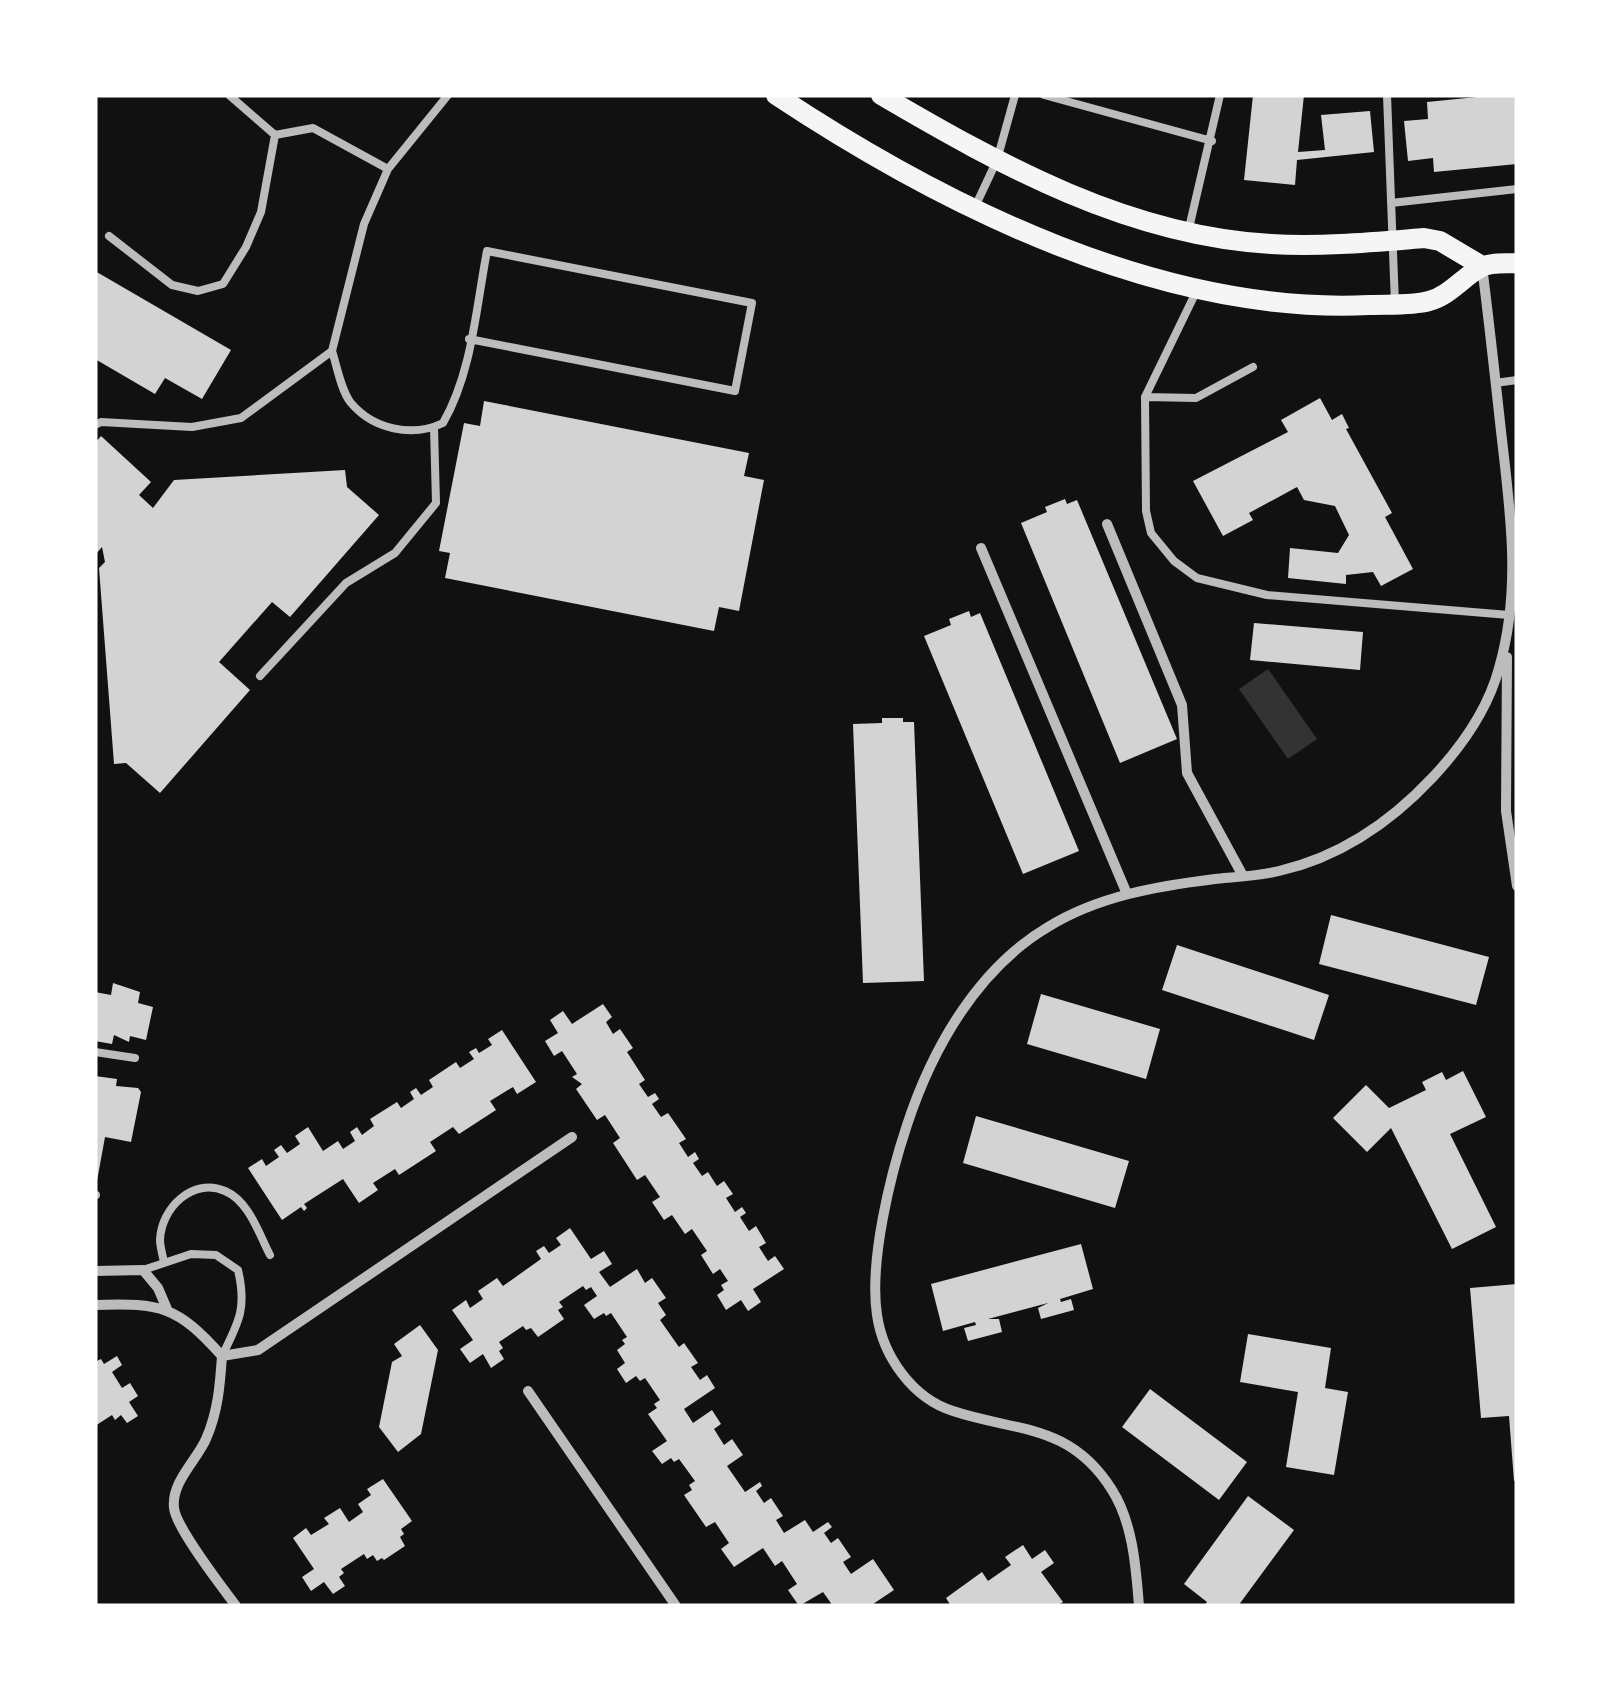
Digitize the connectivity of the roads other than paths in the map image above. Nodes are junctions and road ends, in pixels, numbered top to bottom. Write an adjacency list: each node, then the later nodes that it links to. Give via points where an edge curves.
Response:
1 (229, 95): 9 (lane)
2 (448, 95): 12 (lane)
3 (776, 95): 15 (main road)
4 (882, 95): 11 (main road)
5 (1015, 95): 11 (lane)
6 (1044, 95): 10 (lane)
7 (1220, 95): 10 (lane)
8 (1387, 95): 14 (lane)
9 (275, 135): 12 (lane, via 313,128); 17 (lane, via 262,212 222,284 198,291 172,285)
10 (1212, 141): 16 (lane)
11 (998, 160): 15 (lane); 16 (main road, via 1099,206)
12 (388, 169): 24 (lane, via 364,224)
13 (1517, 189): 14 (lane)
14 (1391, 203): 18 (lane)
15 (975, 208): 21 (main road, via 1078,251)
16 (1188, 232): 18 (main road, via 1270,244)
17 (108, 236)
18 (1392, 241): 20 (main road, via 1440,241); 22 (lane)
19 (1517, 262): 20 (main road)
20 (1482, 266): 22 (main road, via 1430,301); 27 (street)
21 (1198, 288): 22 (main road, via 1302,304); 28 (lane)
22 (1394, 304)
23 (470, 339): 23 (lane, via 487,251 752,303 734,390); 30 (lane, via 458,396)
24 (332, 351): 29 (lane, via 241,418 192,427); 30 (lane, via 348,401 378,425)
25 (1253, 367): 28 (lane, via 1196,398)
26 (1517, 380): 27 (lane)
27 (1496, 383): 33 (street)
28 (1144, 397): 34 (lane, via 1151,533 1198,578 1267,594)
29 (95, 424)
30 (434, 428): 36 (lane, via 436,503 395,552 346,582)
31 (1107, 524): 40 (street, via 1182,705 1187,773)
32 (981, 548): 42 (street)
33 (1514, 590): 34 (street)
34 (1510, 614): 35 (street)
35 (1508, 631): 37 (street); 40 (street, via 1478,719 1415,796 1376,830 1327,857)
36 (260, 676)
37 (1511, 769): 38 (street)
38 (1511, 855): 39 (street); 41 (street)
39 (1517, 867)
40 (1243, 876): 42 (street)
41 (1517, 886)
42 (1127, 894): 56 (street, via 1047,927 1009,956 946,1033 896,1158 877,1272 877,1315 890,1357 916,1390 950,1411 1032,1428 1089,1463 1113,1491 1127,1526)
43 (95, 1052): 44 (lane)
44 (135, 1058)
45 (572, 1137): 52 (street, via 258,1350)
46 (270, 1255): 47 (lane, via 244,1205 225,1190 205,1188 172,1205 160,1239)
47 (164, 1263): 48 (lane); 52 (lane, via 216,1255 238,1270 244,1295 240,1321)
48 (143, 1270): 49 (street); 51 (street)
49 (95, 1271)
50 (95, 1305): 51 (street)
51 (166, 1308): 52 (street)
52 (222, 1356): 54 (street, via 214,1417 174,1508)
53 (528, 1391): 55 (street)
54 (236, 1606)
55 (676, 1606)
56 (1139, 1606)

